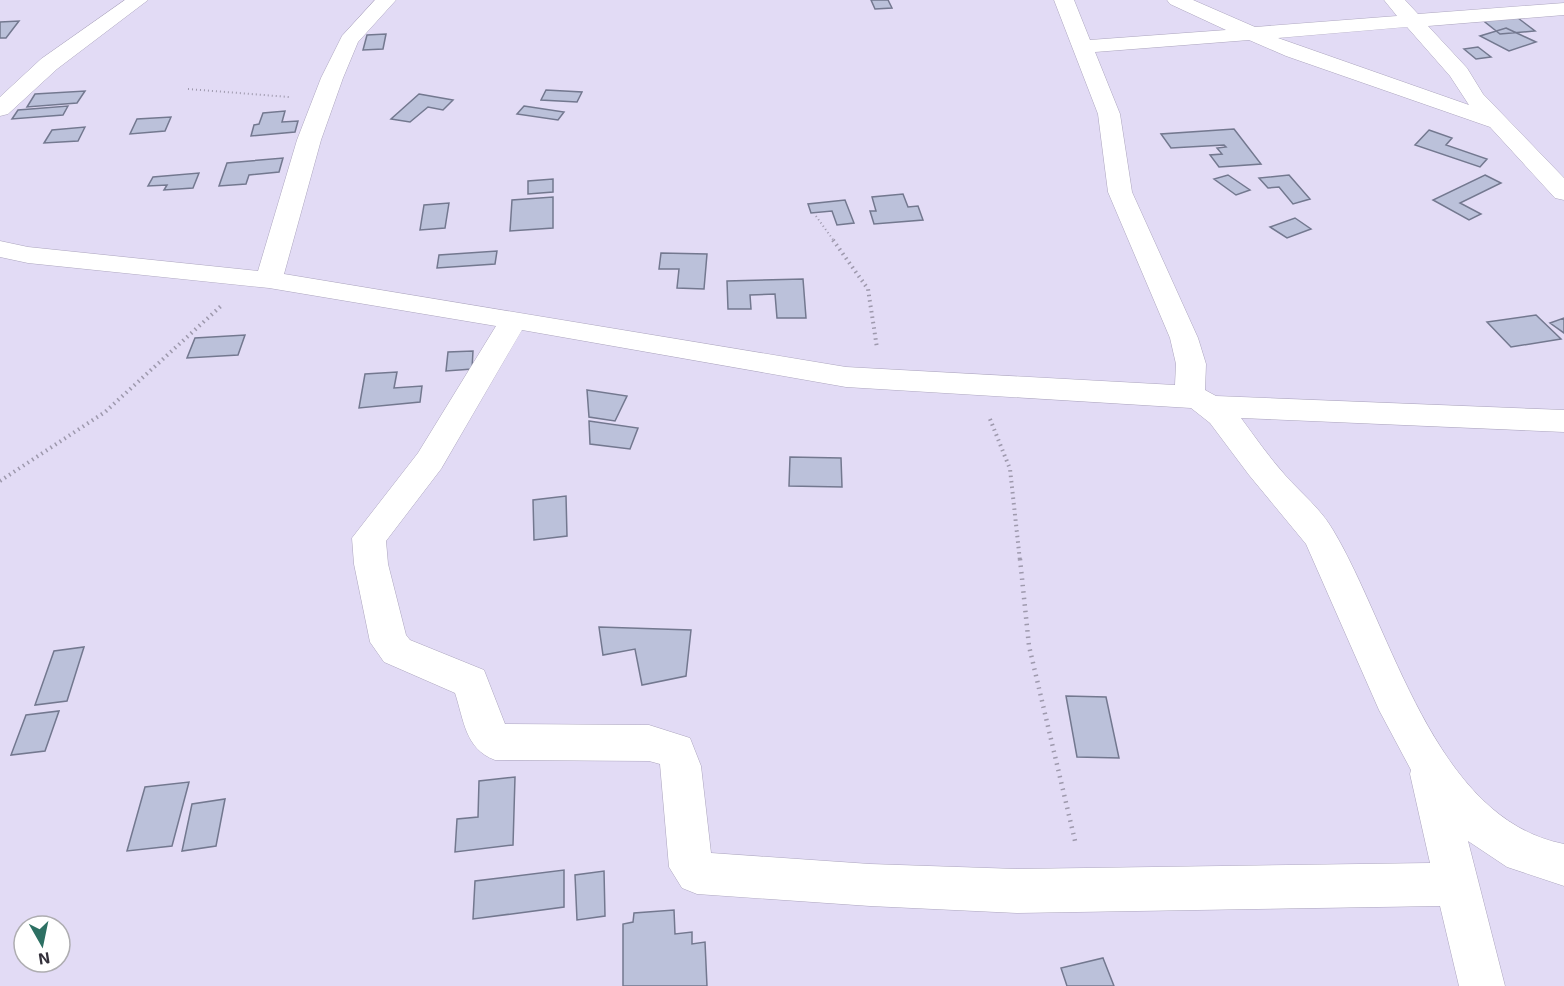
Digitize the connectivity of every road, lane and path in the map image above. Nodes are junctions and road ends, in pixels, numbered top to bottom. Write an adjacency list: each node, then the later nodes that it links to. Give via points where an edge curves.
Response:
1 (138, 0): 12 (street, via 49,64)
2 (386, 0): 11 (street, via 349,40)
3 (1064, 0): 9 (street)
4 (1177, 0): 8 (street)
5 (1394, 0): 7 (street)
6 (1564, 9): 7 (street, via 1476,14)
7 (1412, 23): 8 (street); 13 (street)
8 (1253, 35): 9 (street); 13 (street)
9 (1083, 47): 21 (street, via 1109,114 1120,192 1184,338)
10 (188, 90): 11 (path)
11 (323, 101): 17 (street)
12 (0, 109)
13 (1500, 123): 14 (street)
14 (1564, 193)
15 (816, 216): 19 (path, via 868,289)
16 (0, 249): 17 (street)
17 (260, 280): 18 (street); 23 (path, via 105,412)
18 (513, 321): 19 (street, via 785,368); 27 (street, via 450,430 398,507 369,538 371,564 393,648 471,682 487,732 495,742 649,743 676,751 691,867 697,873 870,885)
19 (881, 378): 20 (street)
20 (974, 382): 21 (street); 27 (path, via 1010,469 1029,646 1070,827)
21 (1201, 401): 22 (street); 24 (street, via 1320,537)
22 (1564, 421)
23 (0, 481)
24 (1428, 766): 25 (street, via 1470,817 1489,832 1516,851); 26 (street)
25 (1564, 865)
26 (1457, 884): 27 (street); 28 (street)
27 (1089, 890)
28 (1482, 986)

